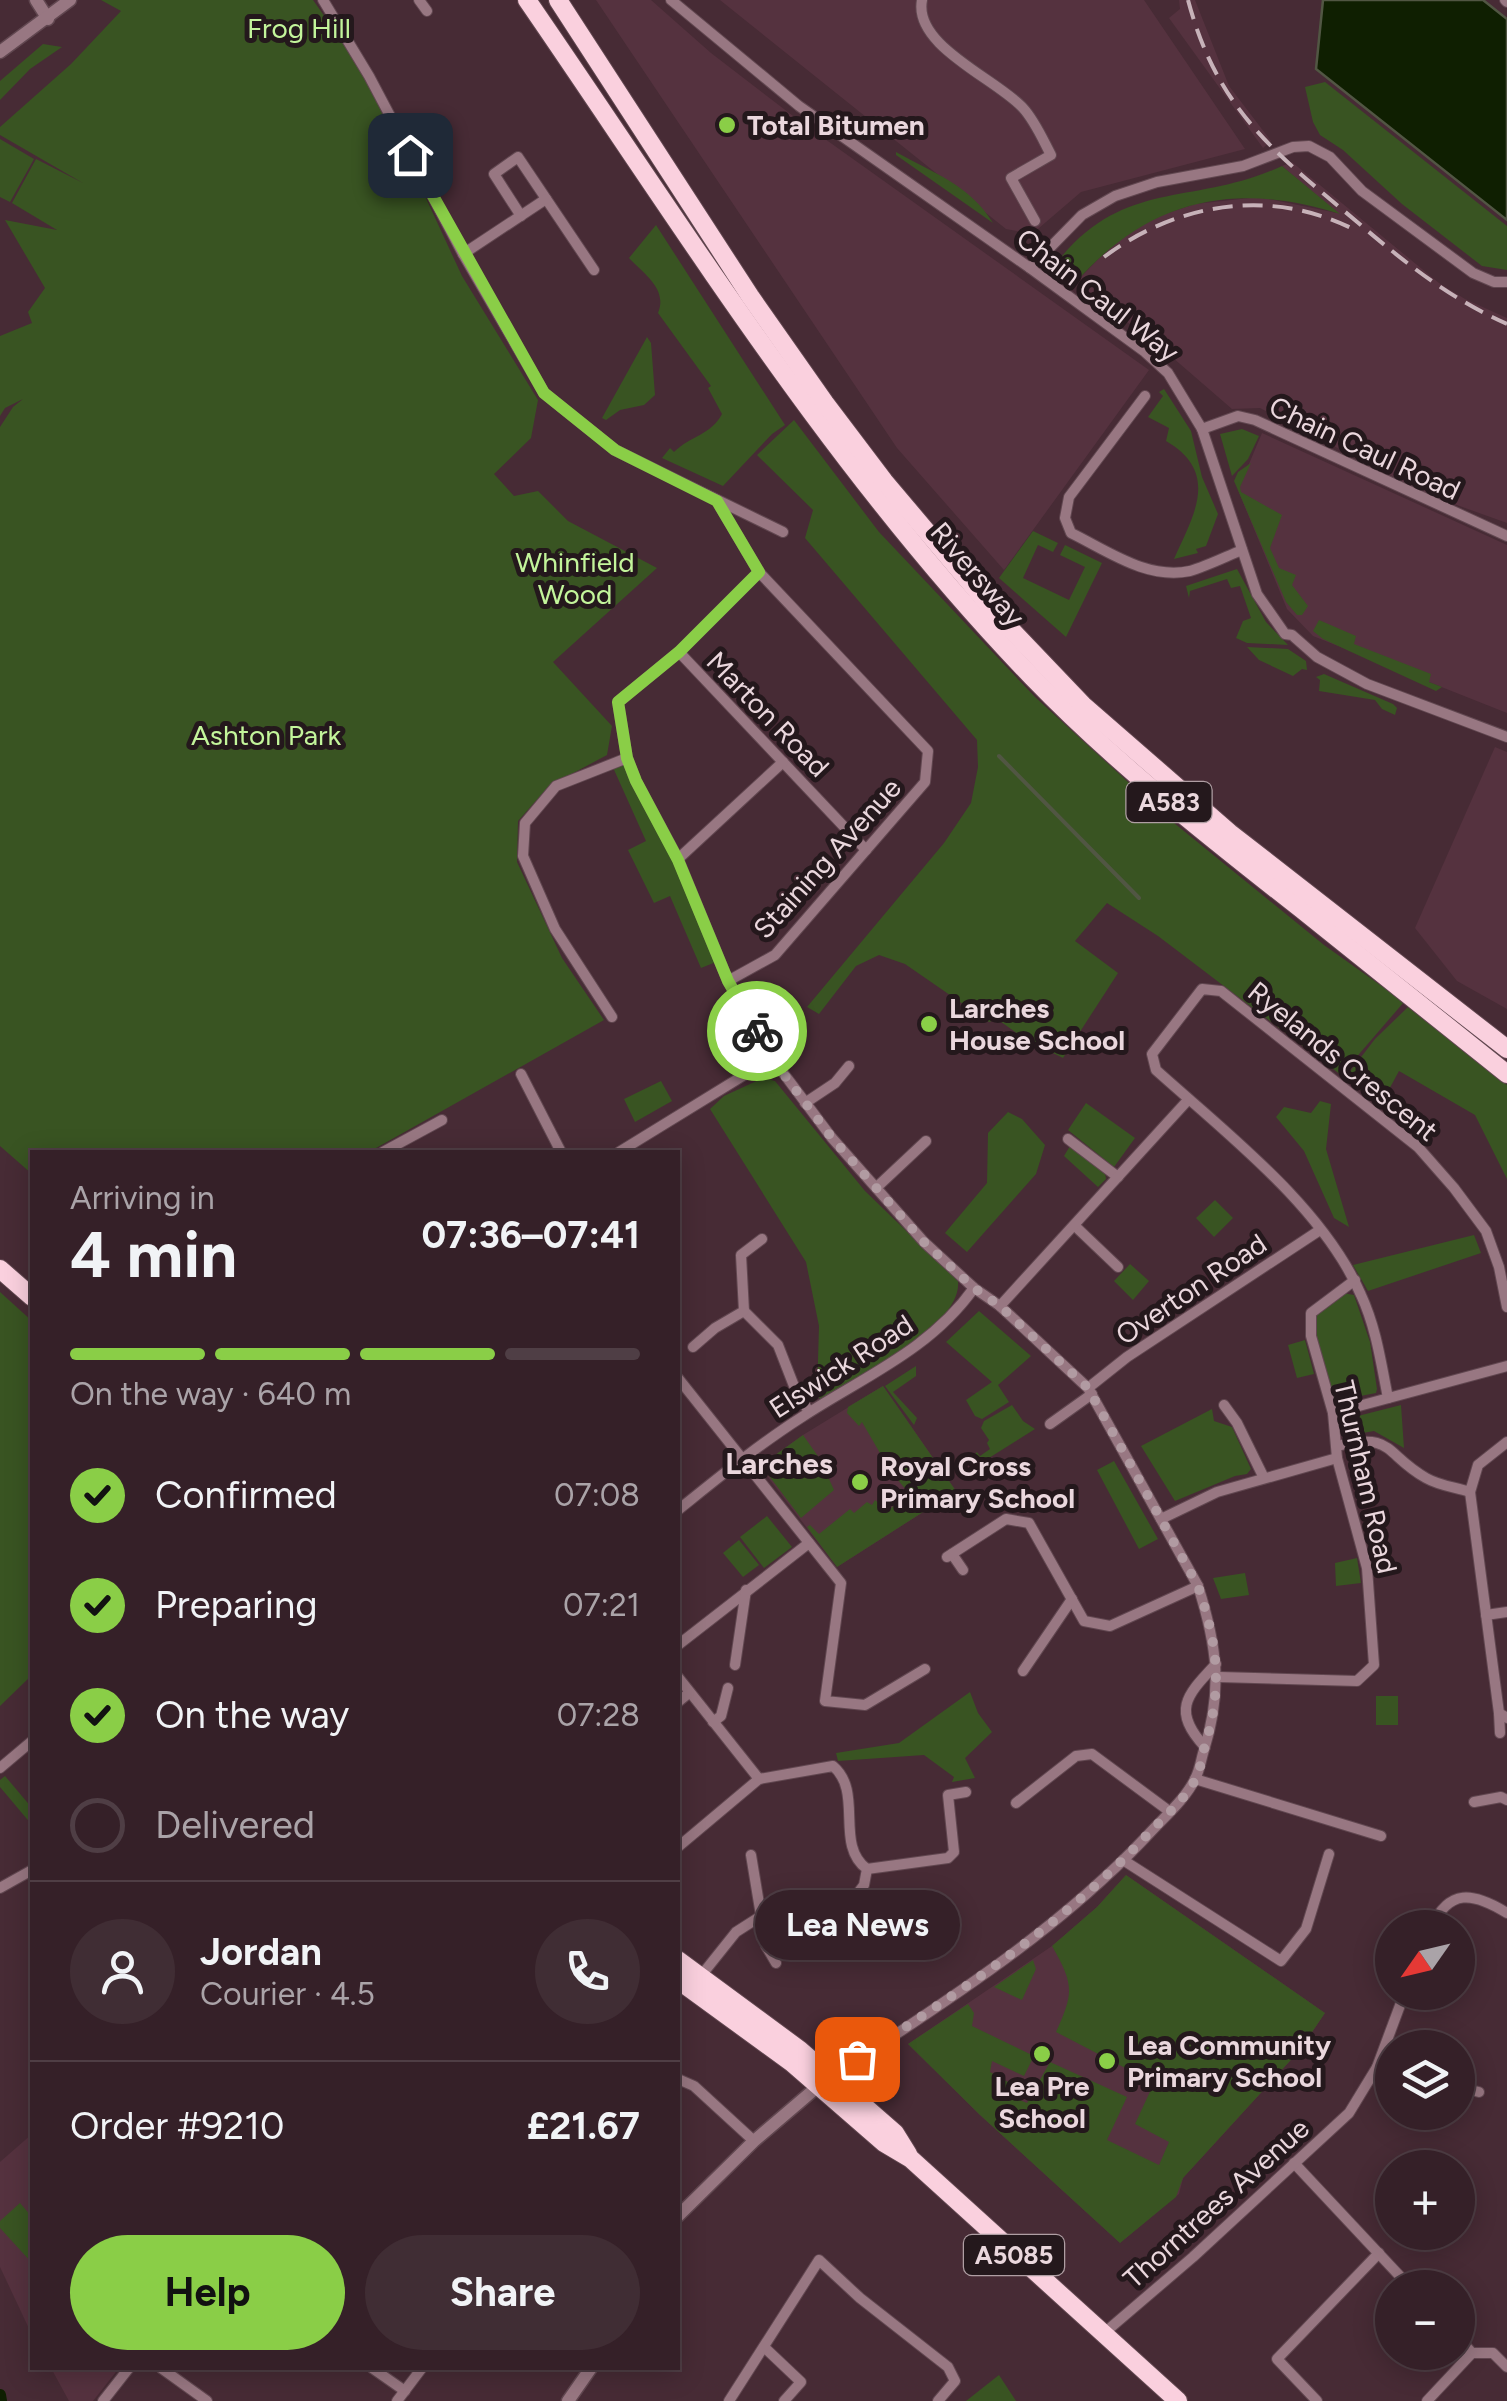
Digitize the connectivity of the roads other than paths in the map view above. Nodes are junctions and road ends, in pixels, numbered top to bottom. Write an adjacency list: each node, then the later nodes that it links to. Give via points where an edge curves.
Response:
1 (36, 0): 10 (street)
2 (70, 0): 10 (street)
3 (323, 0): 15 (street)
4 (419, 0): 9 (street)
5 (527, 0): 38 (highway, Riversway / A583, via 826,431 1032,676 1228,852)
6 (558, 0): 34 (highway, Riversway / A583, via 824,403 998,616 1082,704 1230,833)
7 (671, 0): 16 (street, Chain Caul Way, via 799,106)
8 (922, 0): 14 (street, via 933,38 1020,104 1051,155 1011,178)
9 (427, 12)
10 (48, 20): 11 (street)
11 (0, 52)
12 (546, 199): 13 (street); 13 (street, via 518,157 494,174); 17 (street)
13 (521, 216): 15 (street)
14 (1035, 221)
15 (464, 254): 21 (street, via 544,393 615,450)
16 (1030, 268): 18 (street, via 1082,214 1114,196 1309,146 1473,273); 20 (street, Chain Caul Way, via 1146,352 1168,373)
17 (594, 270)
18 (1507, 282)
19 (1145, 396): 24 (street, via 1069,497 1065,518 1071,534 1166,574)
20 (1202, 429): 23 (street, Chain Caul Road, via 1238,416 1255,420); 24 (street, Chain Caul Way)
21 (717, 501): 22 (street); 25 (street, Staining Avenue)
22 (783, 532)
23 (1507, 536)
24 (1242, 550): 27 (street, Chain Caul Way, via 1257,594 1285,634 1367,684)
25 (759, 572): 26 (street); 30 (street, Staining Avenue, via 928,751 925,782)
26 (679, 652): 28 (street, via 618,702); 29 (street, Marton Road)
27 (1507, 737)
28 (627, 758): 31 (street); 33 (street, via 556,786 525,823 523,856 555,929)
29 (783, 762): 30 (street, Marton Road); 31 (street)
30 (866, 850): 32 (street, Staining Avenue, via 775,955)
31 (678, 860): 32 (street)
32 (728, 981): 35 (street)
33 (612, 1017)
34 (1507, 1049)
35 (772, 1058): 40 (street); 46 (street)
36 (849, 1066): 40 (street)
37 (521, 1074): 45 (street)
38 (1507, 1074)
39 (1188, 1100): 47 (street); 50 (street); 58 (street, Ryelands Crescent, via 1156,1070 1152,1054 1202,989 1222,990 1418,1147 1486,1231)
40 (804, 1103): 48 (street)
41 (442, 1120): 44 (street)
42 (1068, 1139): 47 (street)
43 (926, 1141): 48 (street)
44 (388, 1150)
45 (561, 1150)
46 (622, 1150)
47 (1118, 1177): 49 (street)
48 (878, 1186): 55 (street)
49 (1076, 1226): 52 (street); 57 (street)
50 (1320, 1230): 54 (street); 63 (street, Overton Road, via 1127,1358)
51 (762, 1239): 59 (street, via 740,1255)
52 (1118, 1268)
53 (0, 1269): 56 (highway)
54 (1355, 1280): 64 (street); 67 (street, Thurnham Road, via 1311,1312 1310,1336)
55 (974, 1288): 57 (street); 66 (street, Elswick Road, via 922,1343)
56 (30, 1295)
57 (1000, 1306): 63 (street)
58 (1507, 1307)
59 (744, 1311): 60 (street); 66 (street, via 778,1345)
60 (693, 1347)
61 (1507, 1366): 64 (street)
62 (680, 1381): 71 (street)
63 (1090, 1391): 68 (street, Overton Road); 75 (street)
64 (1388, 1398): 67 (street)
65 (1224, 1405): 72 (street)
66 (810, 1412): 71 (street, Elswick Road)
67 (1333, 1413): 70 (street, Thurnham Road)
68 (1050, 1424)
69 (1507, 1442): 73 (street, via 1478,1465)
70 (1337, 1452): 72 (street); 73 (street, via 1360,1440 1376,1442 1428,1479); 88 (street, Thurnham Road, via 1367,1568 1374,1664 1358,1681)
71 (742, 1460): 74 (street, Elswick Road); 76 (street)
72 (1263, 1476): 75 (street)
73 (1470, 1492): 82 (street)
74 (680, 1508)
75 (1162, 1519): 78 (street)
76 (809, 1543): 79 (street); 86 (street, via 841,1583 825,1701 865,1705)
77 (963, 1570): 80 (street, via 950,1556 1006,1519 1029,1523)
78 (1198, 1586): 80 (street, via 1110,1626 1084,1621); 84 (street)
79 (746, 1590): 83 (street); 85 (street)
80 (1072, 1599): 87 (street)
81 (1507, 1612): 82 (street)
82 (1486, 1615): 93 (street)
83 (680, 1643)
84 (1216, 1664): 88 (street); 97 (street, via 1188,1694 1184,1714)
85 (734, 1666)
86 (924, 1668)
87 (1024, 1671)
88 (1219, 1678): 97 (street)
89 (680, 1680): 91 (street)
90 (728, 1688): 94 (street)
91 (690, 1693): 92 (street); 94 (street)
92 (680, 1700)
93 (1503, 1716): 95 (street)
94 (713, 1722): 99 (street)
95 (1500, 1734)
96 (30, 1742): 98 (street)
97 (1205, 1746): 100 (street)
98 (0, 1768)
99 (759, 1779): 107 (street); 111 (street, via 832,1766 846,1785 853,1855)
100 (1196, 1779): 105 (street); 106 (street)
101 (966, 1792): 111 (street, via 948,1794 954,1852 948,1858)
102 (1507, 1800): 104 (street)
103 (1016, 1802): 105 (street, via 1076,1756 1092,1754)
104 (1474, 1802)
105 (1170, 1811): 110 (street)
106 (1381, 1836)
107 (680, 1845)
108 (1329, 1854): 110 (street, via 1306,1929 1282,1961)
109 (751, 1855): 116 (street)
110 (1123, 1860): 122 (street, via 1050,1926)
111 (868, 1869): 117 (street, via 864,1886 837,1920)
112 (30, 1871): 113 (street)
113 (0, 1888)
114 (1505, 1908): 115 (street, via 1465,1896)
115 (1440, 1910)
116 (761, 1916): 118 (street); 119 (street, via 736,1932)
117 (872, 1949)
118 (776, 1962)
119 (690, 1982): 122 (highway, A5085)
120 (1375, 2071): 126 (street, Thorntrees Avenue, via 1348,2113)
121 (680, 2080): 125 (street)
122 (825, 2081): 125 (street); 130 (highway, A5085, via 884,2143 910,2158)
123 (1475, 2091): 124 (street)
124 (1479, 2092)
125 (754, 2141): 127 (street)
126 (1294, 2163): 128 (street); 130 (street, Thorntrees Avenue)
127 (680, 2214)
128 (1379, 2253): 129 (street); 148 (street, via 1277,2359)
129 (1395, 2270)
130 (1103, 2335): 147 (highway, A5085)
131 (764, 2347): 144 (street); 145 (street, via 801,2382); 146 (street, via 819,2260 948,2367 955,2381)
132 (1475, 2353): 133 (street, via 1493,2353)
133 (1507, 2367)
134 (127, 2370): 141 (street)
135 (164, 2370): 142 (street)
136 (374, 2370): 140 (street)
137 (420, 2370): 140 (street)
138 (590, 2370): 143 (street)
139 (1456, 2370): 149 (street)
140 (401, 2396)
141 (103, 2401)
142 (207, 2401)
143 (568, 2401)
144 (729, 2401)
145 (784, 2401)
146 (938, 2401)
147 (1178, 2401)
148 (1317, 2401)
149 (1427, 2401)

